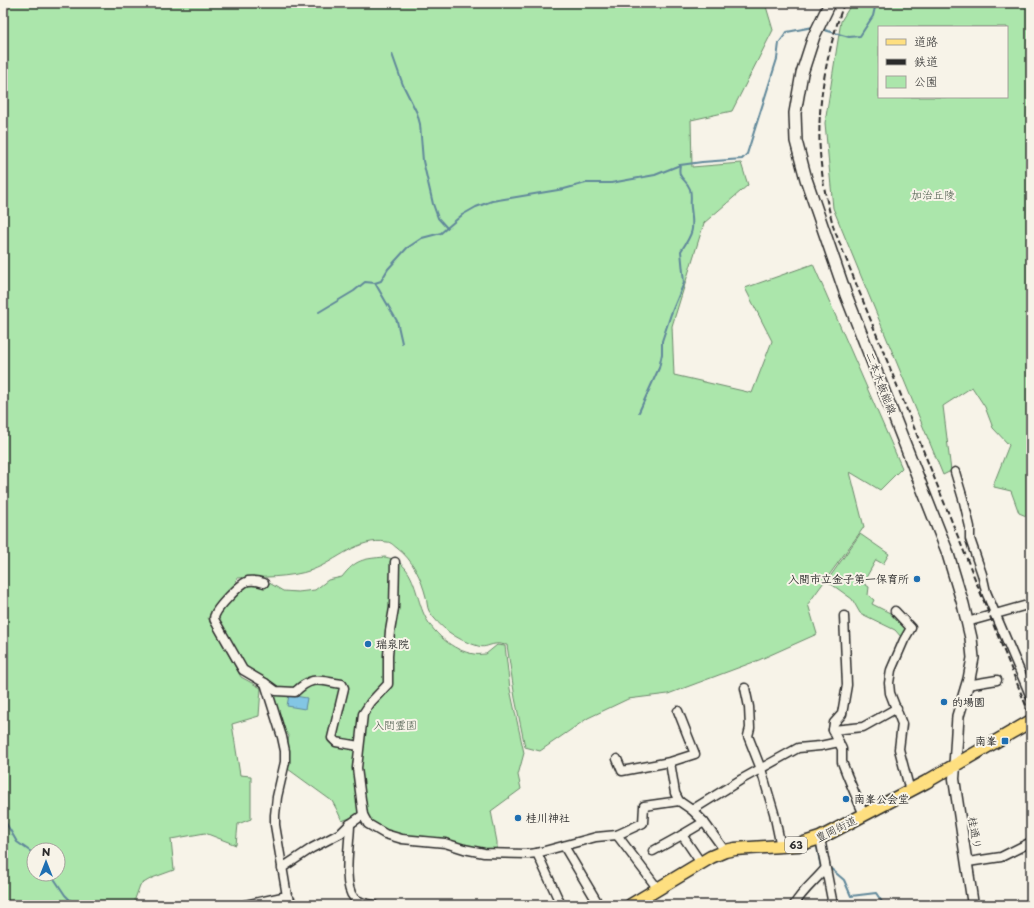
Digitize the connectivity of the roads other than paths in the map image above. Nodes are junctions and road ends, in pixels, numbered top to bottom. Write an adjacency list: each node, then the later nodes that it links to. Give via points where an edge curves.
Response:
1 (830, 3): 9 (main road, 二本木飯能線, via 817,28 802,73 795,113 799,154 846,295 947,551)
2 (955, 472): 7 (street, via 970,527 970,538)
3 (394, 562): 20 (street, via 394,608 388,656 388,684 363,714)
4 (264, 583): 11 (street, via 253,580 242,584 221,606 214,619 243,670)
5 (1031, 604): 7 (street)
6 (895, 612): 15 (street, via 911,628 891,670 890,693)
7 (995, 615): 9 (street); 14 (street)
8 (844, 616): 18 (street, via 847,685 842,714 834,723)
9 (967, 622): 12 (main road, 二本木飯能線, via 973,658)
10 (997, 680): 12 (street)
11 (265, 683): 20 (street, via 276,691 295,692 308,681 342,684 344,688 332,738 336,742); 43 (street, via 285,751 274,815)
12 (967, 685): 23 (main road, 二本木飯能線, via 958,716)
13 (745, 688): 24 (street, via 749,707 748,736)
14 (1031, 697)
15 (897, 708): 18 (street, via 863,727); 25 (street, via 902,724 899,749)
16 (678, 711): 22 (street, via 695,754)
17 (1031, 721): 23 (main road, 豊岡街道 / 63)
18 (833, 730): 19 (street)
19 (839, 742): 24 (street, via 798,748); 29 (street, via 846,775)
20 (359, 746): 28 (street, via 357,768)
21 (617, 759): 22 (street, via 622,771)
22 (670, 762): 26 (street, via 675,793)
23 (955, 766): 25 (main road, 豊岡街道 / 63); 41 (street, 桂通り, via 954,779)
24 (761, 769): 27 (street); 37 (street)
25 (910, 791): 29 (main road, 豊岡街道 / 63)
26 (679, 801): 27 (street); 32 (street, via 644,806 643,823)
27 (692, 810): 30 (street)
28 (363, 815): 31 (street); 40 (street, via 373,828 402,840 445,843 484,853)
29 (864, 815): 34 (main road, 豊岡街道 / 63)
30 (704, 822): 33 (street); 39 (street)
31 (350, 824): 43 (street, via 341,833); 50 (street, via 348,886 356,899 364,904)
32 (617, 835): 36 (street, via 596,837); 45 (street)
33 (682, 835): 38 (street); 42 (street)
34 (820, 838): 37 (main road, 豊岡街道 / 63); 44 (street)
35 (1031, 842): 41 (street, via 1001,857)
36 (564, 846): 40 (street); 52 (street)
37 (781, 847): 39 (main road, 豊岡街道 / 63)
38 (653, 851)
39 (725, 851): 42 (main road, 豊岡街道 / 63)
40 (537, 853): 51 (street)
41 (968, 862): 55 (street, 桂通り)
42 (701, 863): 45 (main road, 豊岡街道 / 63)
43 (282, 868): 46 (street)
44 (825, 869): 53 (street, via 802,892); 54 (street)
45 (658, 889): 47 (main road, 豊岡街道 / 63)
46 (287, 896): 48 (street); 49 (street)
47 (640, 903)
48 (245, 905)
49 (294, 905)
50 (374, 905)
51 (561, 905)
52 (599, 905)
53 (794, 905)
54 (833, 905)
55 (973, 905)

